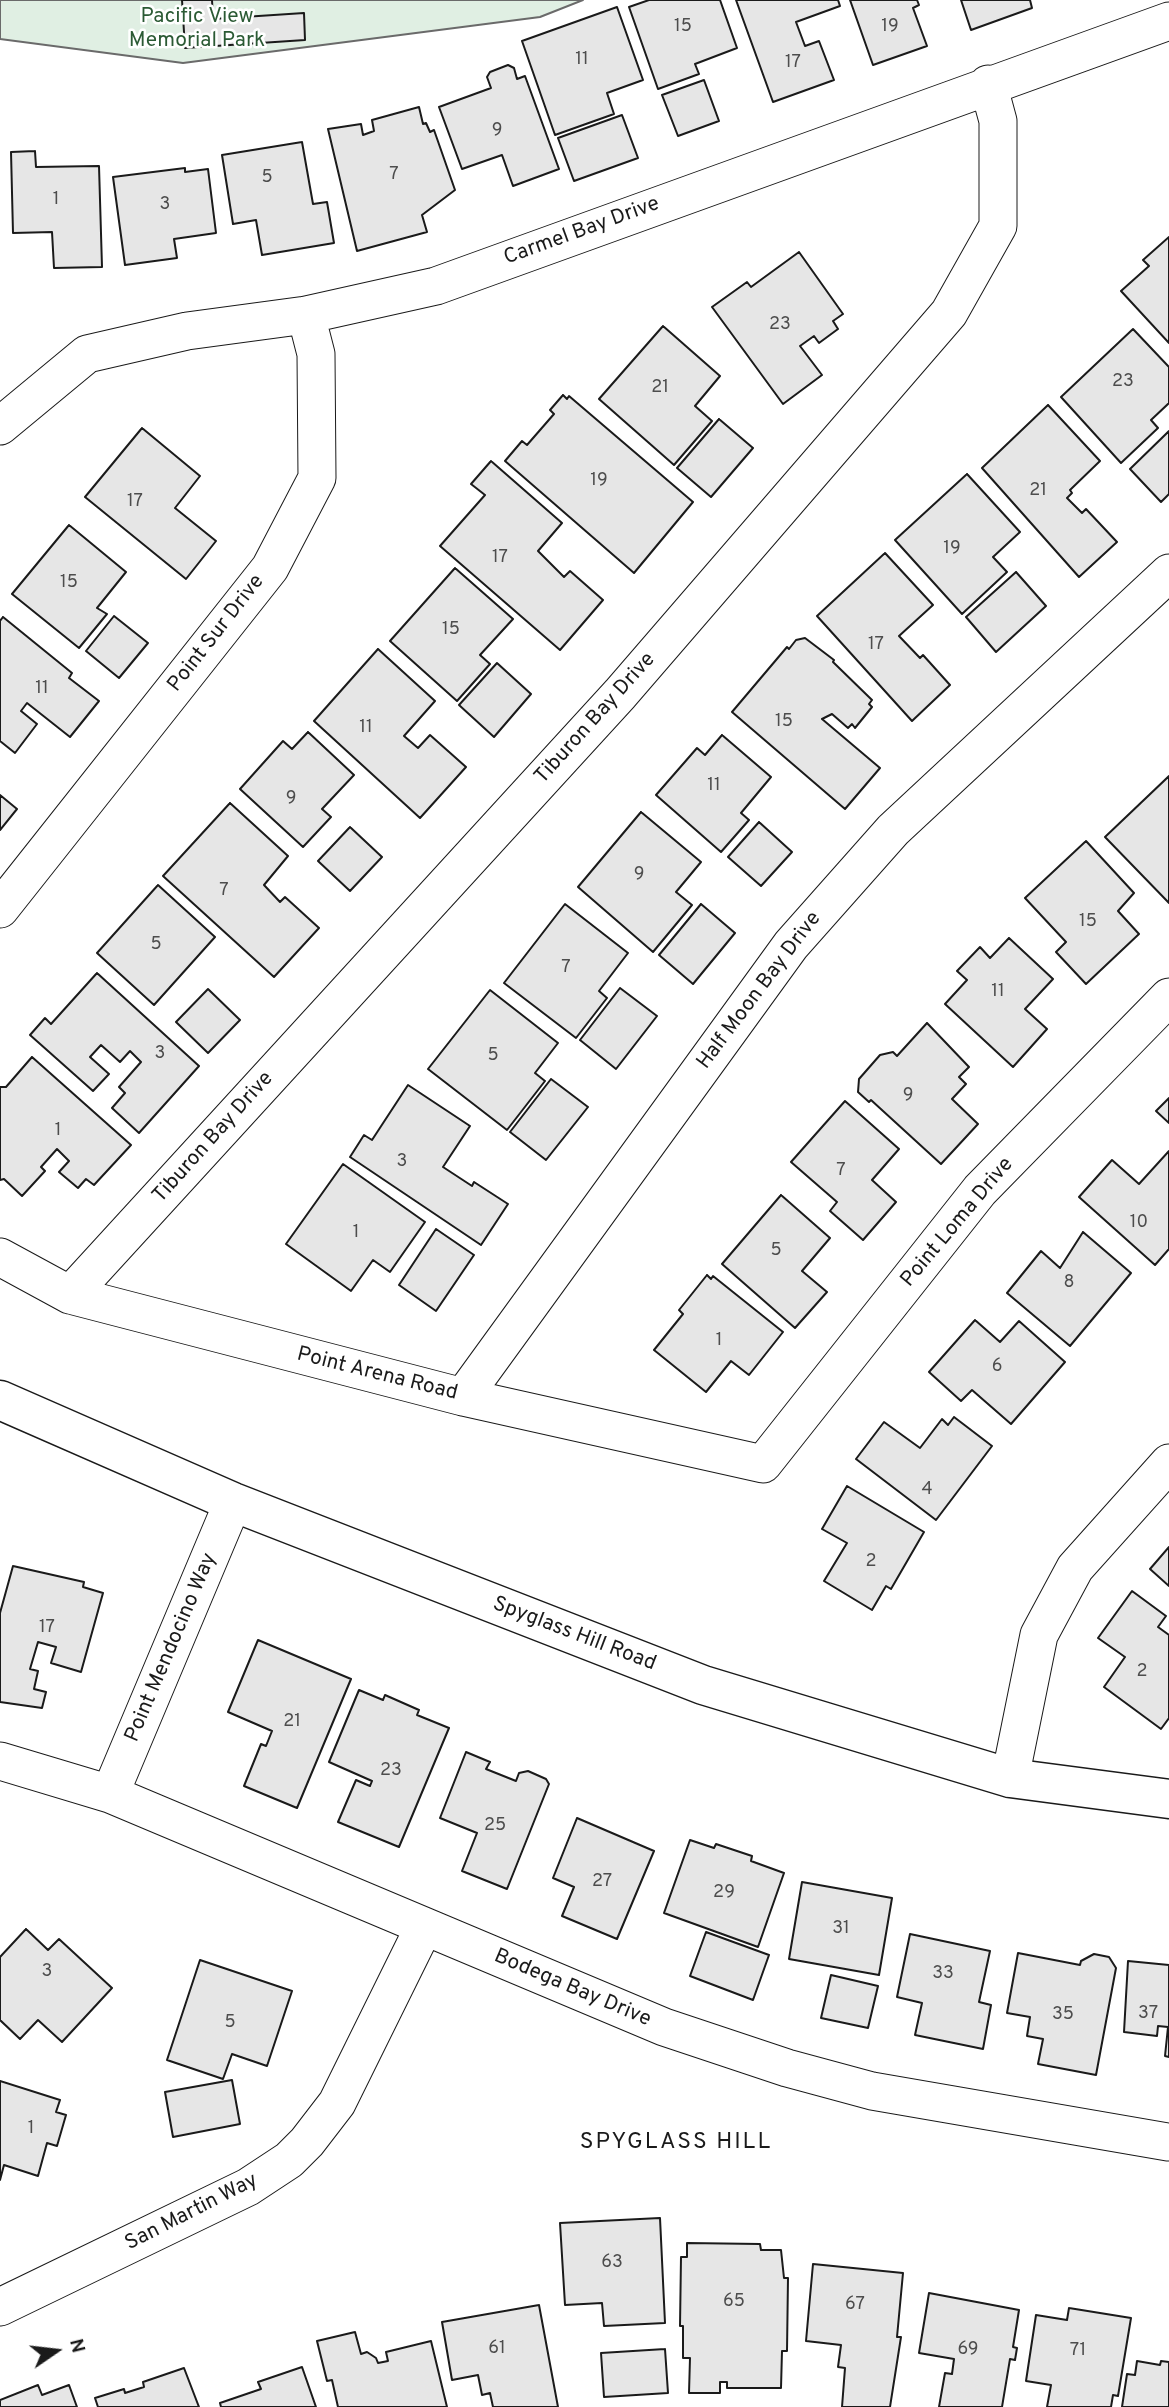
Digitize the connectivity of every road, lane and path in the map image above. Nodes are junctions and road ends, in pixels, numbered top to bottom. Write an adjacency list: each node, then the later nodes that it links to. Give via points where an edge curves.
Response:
1 (1169, 21): 2 (street, Carmel Bay Drive)
2 (988, 84): 3 (street, Carmel Bay Drive, via 436,286); 9 (street, Tiburon Bay Drive, via 998,121 998,226 949,313 620,694)
3 (306, 315): 4 (street, Carmel Bay Drive, via 187,331 87,354); 6 (street, Point Sur Drive, via 316,354 317,478 270,568)
4 (0, 426)
5 (1169, 573): 10 (street, Half Moon Bay Drive, via 893,830 791,945)
6 (0, 909)
7 (1169, 997): 12 (street, Point Loma Drive, via 980,1191)
8 (0, 1257): 9 (street, Point Arena Road)
9 (69, 1295): 10 (street, Point Arena Road)
10 (463, 1397): 12 (street, Point Arena Road)
11 (0, 1400): 14 (main road, Spyglass Hill Road)
12 (763, 1464)
13 (1169, 1464): 16 (street, via 1075,1568 1039,1635)
14 (233, 1502): 16 (main road, Spyglass Hill Road, via 703,1685); 17 (street, Point Mendocino Way)
15 (0, 1761): 17 (street, Bodega Bay Drive)
16 (1010, 1778): 18 (main road, Spyglass Hill Road)
17 (110, 1794): 19 (street, Bodega Bay Drive)
18 (1169, 1799)
19 (424, 1927): 20 (street, Bodega Bay Drive, via 664,2027 788,2068 872,2091); 21 (street, San Martin Way, via 337,2103 289,2160 248,2187)
20 (1168, 2142)
21 (0, 2308)

